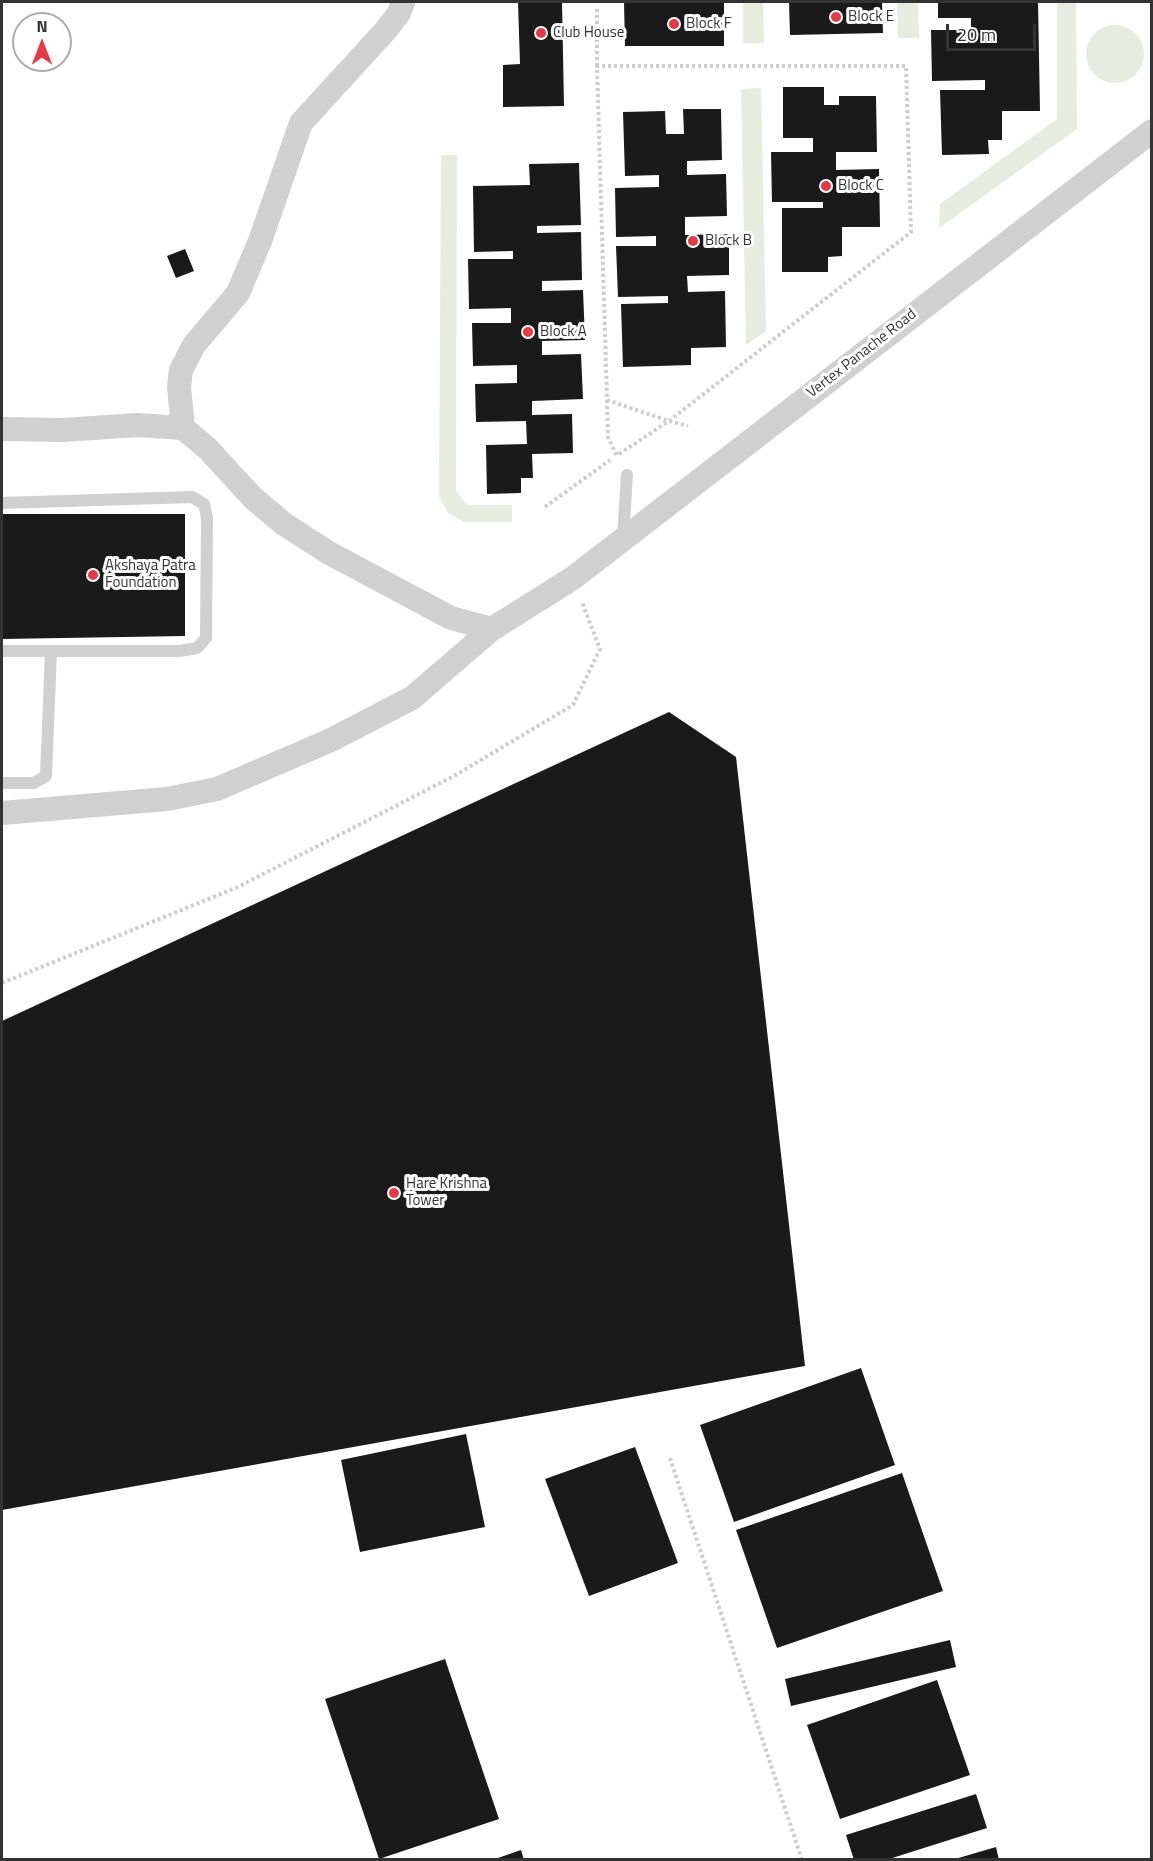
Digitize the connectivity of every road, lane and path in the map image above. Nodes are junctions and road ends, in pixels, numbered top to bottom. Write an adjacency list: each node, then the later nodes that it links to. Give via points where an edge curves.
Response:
1 (403, 2): 8 (street, via 386,30 301,123 238,293 194,345 181,370)
2 (597, 9): 3 (path)
3 (597, 66): 5 (path); 6 (path, via 906,66 911,232)
4 (1152, 131): 14 (street, Vertex Panache Road)
5 (606, 400): 6 (path); 10 (path, via 608,437)
6 (669, 421): 7 (path); 10 (path)
7 (688, 426)
8 (183, 428): 9 (street, via 137,425); 16 (street, via 284,524 329,553 451,618)
9 (2, 429)
10 (617, 455): 11 (path); 13 (path)
11 (627, 476): 14 (lane)
12 (2, 503): 18 (lane, via 192,497 204,504 206,638 197,648)
13 (545, 507)
14 (623, 537): 15 (street, Vertex Panache Road)
15 (573, 578): 16 (street, Vertex Panache Road); 21 (path, via 600,649 573,705 454,776 238,887)
16 (492, 629): 20 (street, Vertex Panache Road, via 412,698 331,740 217,789 167,799)
17 (2, 651): 18 (lane)
18 (51, 651): 19 (lane, via 46,776 33,783)
19 (2, 783)
20 (2, 813)
21 (2, 983)
22 (670, 1458): 23 (path)
23 (802, 1860)

